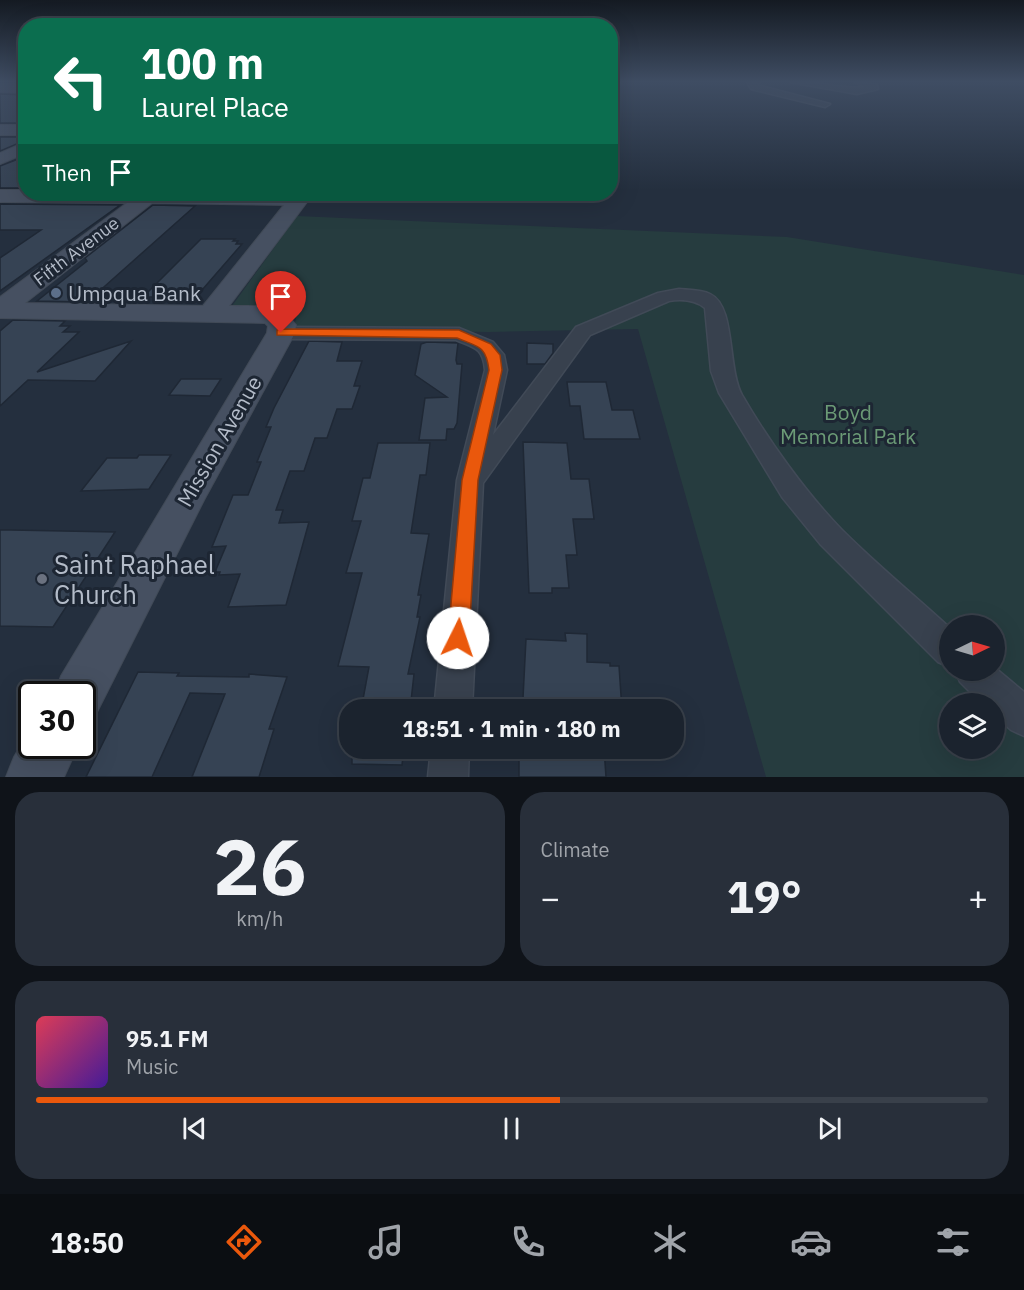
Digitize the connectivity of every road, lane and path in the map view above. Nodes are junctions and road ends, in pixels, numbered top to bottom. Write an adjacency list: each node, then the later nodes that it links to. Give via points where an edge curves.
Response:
1 (0, 130): 2 (street)
2 (18, 130)
3 (18, 151): 4 (street)
4 (0, 159)
5 (0, 196): 6 (street)
6 (18, 196)
7 (143, 201): 9 (street, Fifth Avenue)
8 (297, 201): 10 (street)
9 (0, 310): 10 (street)
10 (210, 314): 11 (street, via 272,315 282,325)
11 (281, 333): 12 (street, via 459,334 486,346 494,355 496,370); 14 (street, Mission Avenue)
12 (470, 480): 13 (street, via 583,331 664,297 679,294 704,298 717,314 722,371 730,393 792,490 831,537); 16 (street)
13 (939, 640)
14 (86, 681)
15 (984, 681): 17 (street)
16 (454, 699)
17 (1024, 717)
18 (44, 759): 20 (street)
19 (449, 759): 21 (street)
20 (34, 777)
21 (448, 777)

